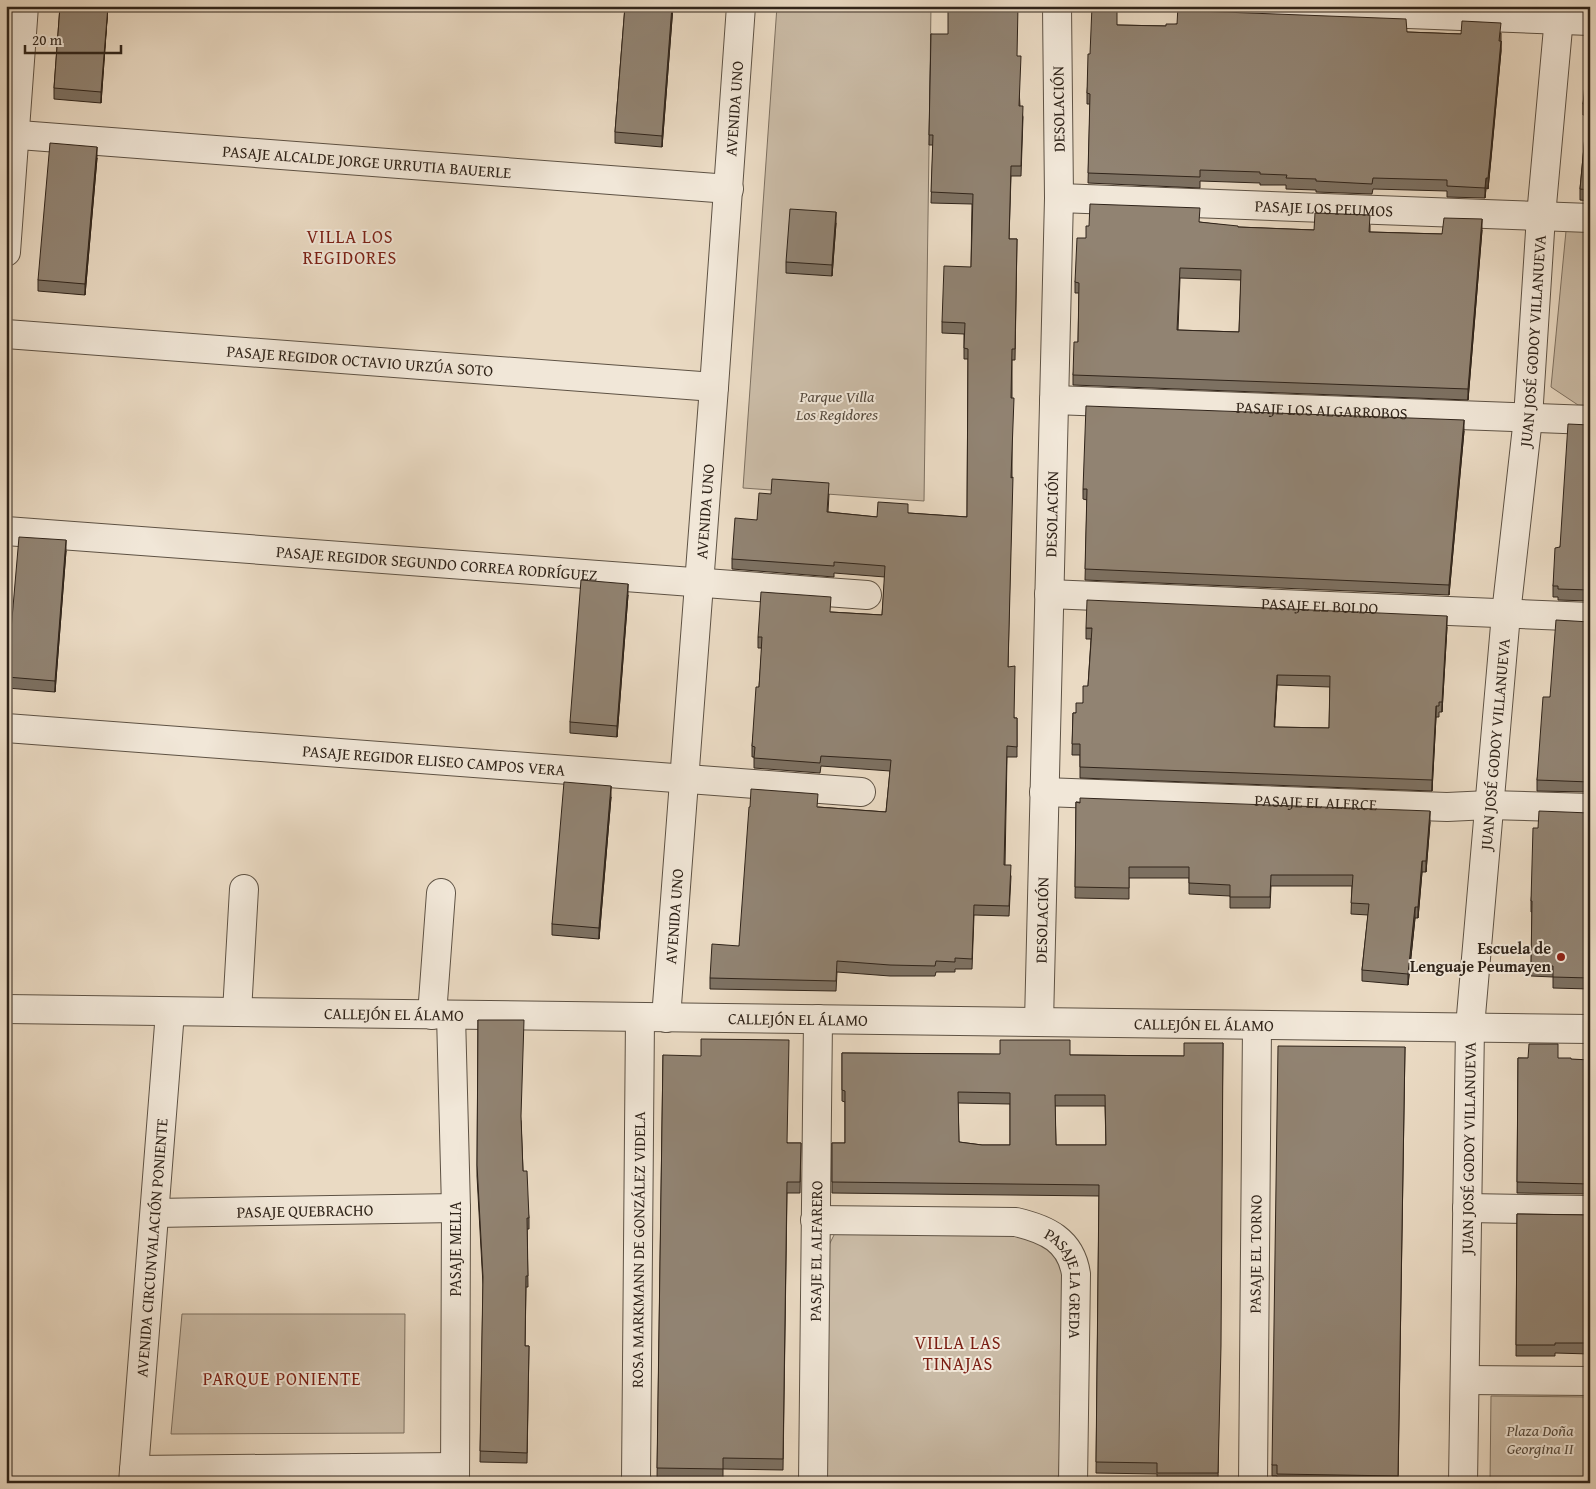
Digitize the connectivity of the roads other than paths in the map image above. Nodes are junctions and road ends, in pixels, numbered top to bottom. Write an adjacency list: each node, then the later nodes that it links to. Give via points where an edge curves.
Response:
1 (24, 6): 7 (street)
2 (741, 6): 8 (street, AVENIDA UNO)
3 (1057, 6): 9 (street, DESOLACIÓN)
4 (1198, 6): 5 (street)
5 (1559, 13): 6 (street); 10 (street, JUAN JOSÉ GODOY VILLANUEVA)
6 (1590, 21)
7 (10, 135): 8 (street, PASAJE ALCALDE JORGE URRUTIA BAUERLE); 12 (street)
8 (729, 189): 14 (street, AVENIDA UNO)
9 (1059, 198): 10 (street, PASAJE LOS PEUMOS); 15 (street, DESOLACIÓN)
10 (1541, 216): 11 (street, PASAJE LOS PEUMOS); 16 (street, JUAN JOSÉ GODOY VILLANUEVA)
11 (1590, 218)
12 (6, 252)
13 (6, 334): 14 (street, PASAJE REGIDOR OCTAVIO URZÚA SOTO)
14 (714, 387): 19 (street, AVENIDA UNO)
15 (1054, 400): 16 (street, PASAJE LOS ALGARROBOS); 20 (street, DESOLACIÓN)
16 (1528, 418): 17 (street, PASAJE LOS ALGARROBOS); 22 (street, JUAN JOSÉ GODOY VILLANUEVA)
17 (1590, 420)
18 (6, 531): 19 (street, PASAJE REGIDOR SEGUNDO CORREA RODRÍGUEZ)
19 (700, 583): 21 (street, PASAJE REGIDOR SEGUNDO CORREA RODRÍGUEZ); 25 (street, AVENIDA UNO)
20 (1049, 594): 22 (street, PASAJE EL BOLDO); 27 (street, DESOLACIÓN)
21 (867, 595)
22 (1506, 614): 23 (street, PASAJE EL BOLDO); 28 (street, JUAN JOSÉ GODOY VILLANUEVA)
23 (1590, 617)
24 (6, 728): 25 (street, PASAJE REGIDOR ELISEO CAMPOS VERA)
25 (685, 779): 26 (street, PASAJE REGIDOR ELISEO CAMPOS VERA); 37 (street, AVENIDA UNO)
26 (862, 792)
27 (1044, 792): 28 (street, PASAJE EL ALERCE, via 1447,807); 39 (street, DESOLACIÓN)
28 (1489, 805): 29 (street, PASAJE EL ALERCE); 41 (street, JUAN JOSÉ GODOY VILLANUEVA)
29 (1590, 808)
30 (244, 889): 34 (street)
31 (441, 893): 35 (street, PASAJE MELIA)
32 (6, 1009): 33 (street, CALLEJÓN EL ÁLAMO)
33 (170, 1012): 34 (street, CALLEJÓN EL ÁLAMO); 46 (street, AVENIDA CIRCUNVALACIÓN PONIENTE)
34 (237, 1012): 35 (street, CALLEJÓN EL ÁLAMO)
35 (441, 1015): 36 (street, CALLEJÓN EL ÁLAMO); 43 (street, PASAJE MELIA)
36 (640, 1017): 37 (street, CALLEJÓN EL ÁLAMO); 52 (street, ROSA MARKMANN DE GONZÁLEZ VIDELA)
37 (666, 1018): 38 (street, CALLEJÓN EL ÁLAMO)
38 (818, 1020): 39 (street, CALLEJÓN EL ÁLAMO); 47 (street, PASAJE EL ALFARERO)
39 (1040, 1022): 40 (street, CALLEJÓN EL ÁLAMO)
40 (1257, 1025): 41 (street, CALLEJÓN EL ÁLAMO); 55 (street, PASAJE EL TORNO)
41 (1470, 1027): 42 (street, CALLEJÓN EL ÁLAMO); 44 (street, JUAN JOSÉ GODOY VILLANUEVA)
42 (1590, 1029)
43 (456, 1208): 46 (street, PASAJE QUEBRACHO); 50 (street, PASAJE MELIA)
44 (1467, 1208): 45 (street); 48 (street, JUAN JOSÉ GODOY VILLANUEVA)
45 (1590, 1210)
46 (155, 1212): 51 (street, AVENIDA CIRCUNVALACIÓN PONIENTE)
47 (816, 1220): 53 (street, PASAJE EL ALFARERO); 54 (street, PASAJE LA GREDA, via 1016,1222 1052,1235 1066,1248 1074,1260 1076,1274)
48 (1466, 1380): 49 (street); 56 (street, JUAN JOSÉ GODOY VILLANUEVA)
49 (1590, 1381)
50 (455, 1475): 51 (street)
51 (134, 1476)
52 (638, 1483)
53 (813, 1483)
54 (1073, 1483)
55 (1253, 1483)
56 (1463, 1483)

